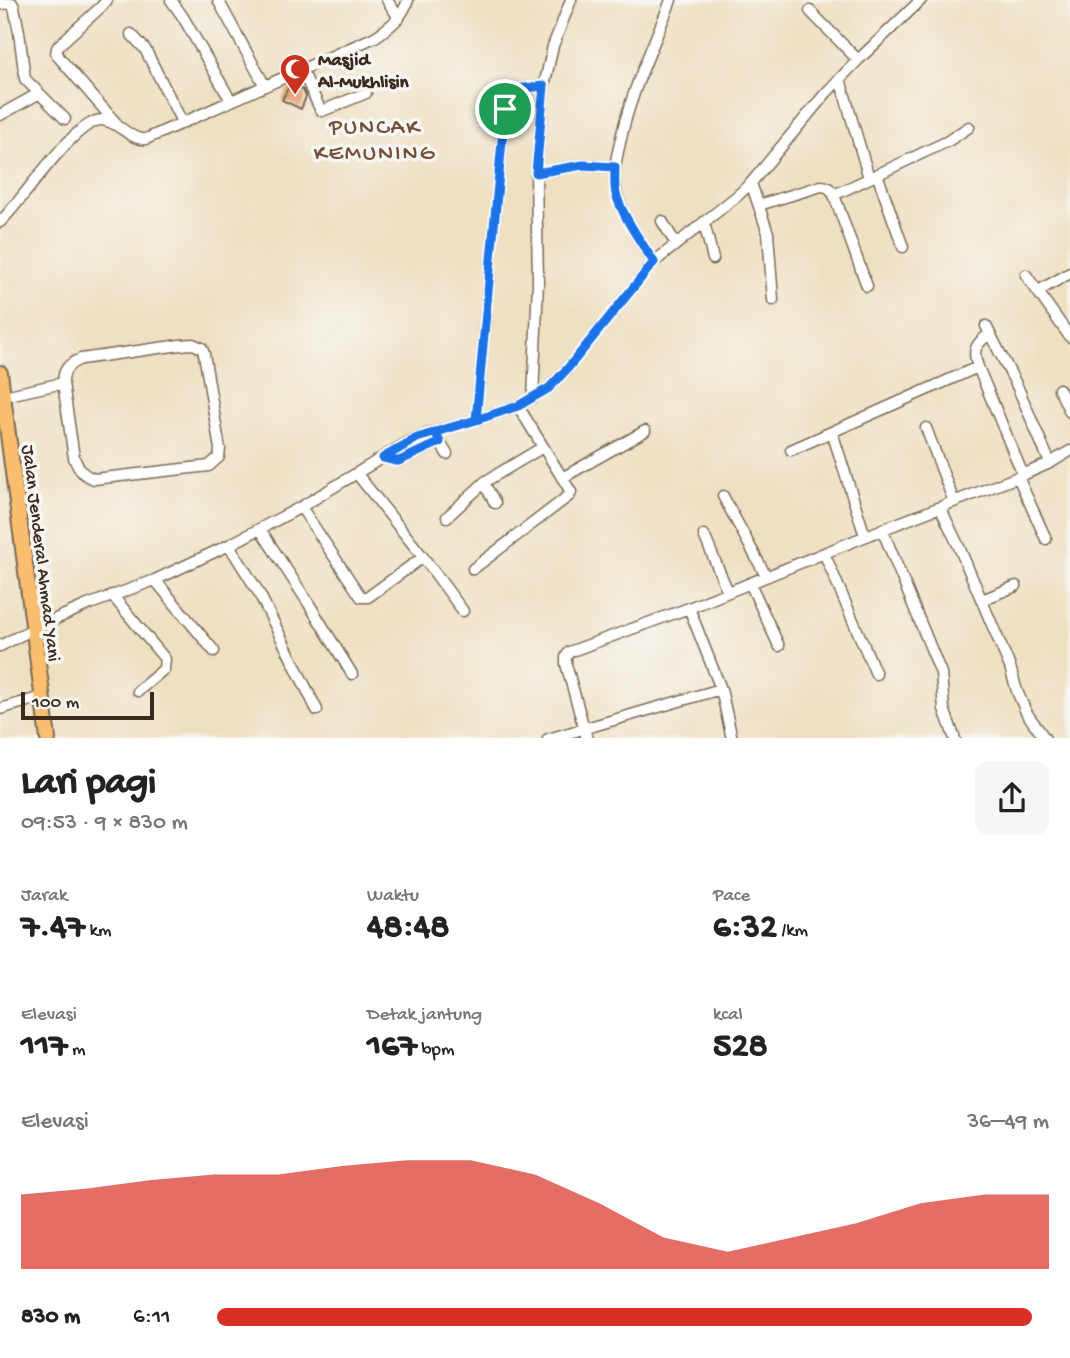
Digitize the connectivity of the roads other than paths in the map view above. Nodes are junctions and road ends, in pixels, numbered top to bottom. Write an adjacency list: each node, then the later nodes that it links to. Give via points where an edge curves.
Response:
1 (107, 0): 24 (street, via 59,45 56,54)
2 (171, 0): 20 (street)
3 (218, 0): 16 (street)
4 (387, 0): 11 (street)
5 (408, 0): 11 (street)
6 (571, 0): 17 (street)
7 (671, 0): 26 (street, via 625,120)
8 (921, 0): 13 (street)
9 (0, 4): 19 (street, via 10,3 14,8 25,79)
10 (810, 10): 13 (street)
11 (399, 18): 14 (street, via 375,37)
12 (131, 34): 23 (street, via 145,49)
13 (858, 60): 15 (street)
14 (302, 70): 16 (street); 18 (street, via 322,111)
15 (840, 79): 28 (street); 29 (street)
16 (265, 86): 20 (street)
17 (544, 86): 27 (street); 53 (street, via 515,89 505,109)
18 (366, 93)
19 (38, 94): 21 (street); 22 (street)
20 (231, 101): 23 (street)
21 (0, 115)
22 (65, 119)
23 (182, 122): 24 (street, via 141,140)
24 (118, 125): 32 (street, via 99,120 88,125)
25 (969, 127): 28 (street)
26 (615, 167): 27 (street, via 583,165); 38 (street, via 618,200)
27 (536, 173): 50 (street)
28 (873, 176): 30 (street); 36 (street)
29 (751, 183): 31 (street); 34 (street)
30 (834, 195): 31 (street, via 821,186); 41 (street)
31 (759, 205): 43 (street, via 768,233)
32 (0, 222)
33 (662, 222): 35 (street)
34 (704, 222): 35 (street); 37 (street)
35 (676, 244): 38 (street)
36 (903, 247)
37 (713, 259)
38 (654, 262): 50 (street, via 568,368)
39 (1070, 273): 42 (street)
40 (1026, 275): 42 (street)
41 (867, 286)
42 (1038, 291): 44 (street)
43 (773, 300)
44 (1070, 337)
45 (978, 368): 57 (street); 64 (street, via 976,347 988,330); 66 (street)
46 (0, 373): 49 (highway, Jalan Jenderal Ahmad Yani)
47 (63, 383): 47 (street, via 74,458 86,476 94,479 209,466 219,457 202,348 180,345 81,359 68,367); 49 (street)
48 (1059, 389): 52 (street)
49 (4, 396): 93 (highway, Jalan Jenderal Ahmad Yani)
50 (533, 398): 51 (street)
51 (518, 406): 53 (street); 59 (street)
52 (1070, 412)
53 (476, 420): 56 (street)
54 (926, 428): 70 (street)
55 (645, 431): 67 (street)
56 (435, 432): 58 (street); 63 (street)
57 (832, 432): 60 (street); 78 (street)
58 (440, 442): 62 (street); 63 (street, via 399,461)
59 (543, 447): 67 (street); 68 (street)
60 (790, 450)
61 (1070, 451): 64 (street)
62 (447, 454)
63 (383, 458): 65 (street)
64 (1050, 463): 66 (street)
65 (357, 474): 72 (street); 82 (street)
66 (1021, 476): 70 (street); 79 (street)
67 (562, 478): 83 (street, via 570,492 567,499)
68 (484, 484): 71 (street); 74 (street)
69 (723, 496): 84 (street)
70 (954, 502): 73 (street)
71 (495, 503)
72 (301, 507): 75 (street); 82 (street, via 361,597 368,597)
73 (940, 507): 76 (street); 90 (street)
74 (447, 517)
75 (260, 529): 80 (street); 97 (street)
76 (882, 529): 78 (street); 108 (street, via 941,673 944,709)
77 (704, 535): 88 (street)
78 (865, 536): 81 (street)
79 (1046, 539)
80 (229, 545): 85 (street); 103 (street, via 259,593)
81 (824, 553): 84 (street); 98 (street)
82 (424, 557): 92 (street)
83 (473, 569)
84 (766, 576): 86 (street)
85 (155, 580): 89 (street); 96 (street)
86 (750, 583): 88 (street); 95 (street)
87 (1016, 586): 90 (street)
88 (728, 592): 91 (street)
89 (112, 594): 93 (street); 100 (street, via 166,662)
90 (982, 600): 109 (street, via 1026,712)
91 (689, 608): 99 (street); 104 (street, via 569,652 566,664)
92 (463, 611)
93 (33, 629): 94 (street); 101 (highway, Jalan Jenderal Ahmad Yani)
94 (0, 646)
95 (779, 646)
96 (214, 651)
97 (352, 674)
98 (876, 674)
99 (720, 689): 104 (street); 107 (street)
100 (138, 691)
101 (42, 697): 102 (street); 105 (highway, Jalan Jenderal Ahmad Yani)
102 (0, 709)
103 (317, 710)
104 (586, 734): 106 (street)
105 (48, 738)
106 (548, 738)
107 (732, 738)
108 (956, 738)
109 (1045, 738)

